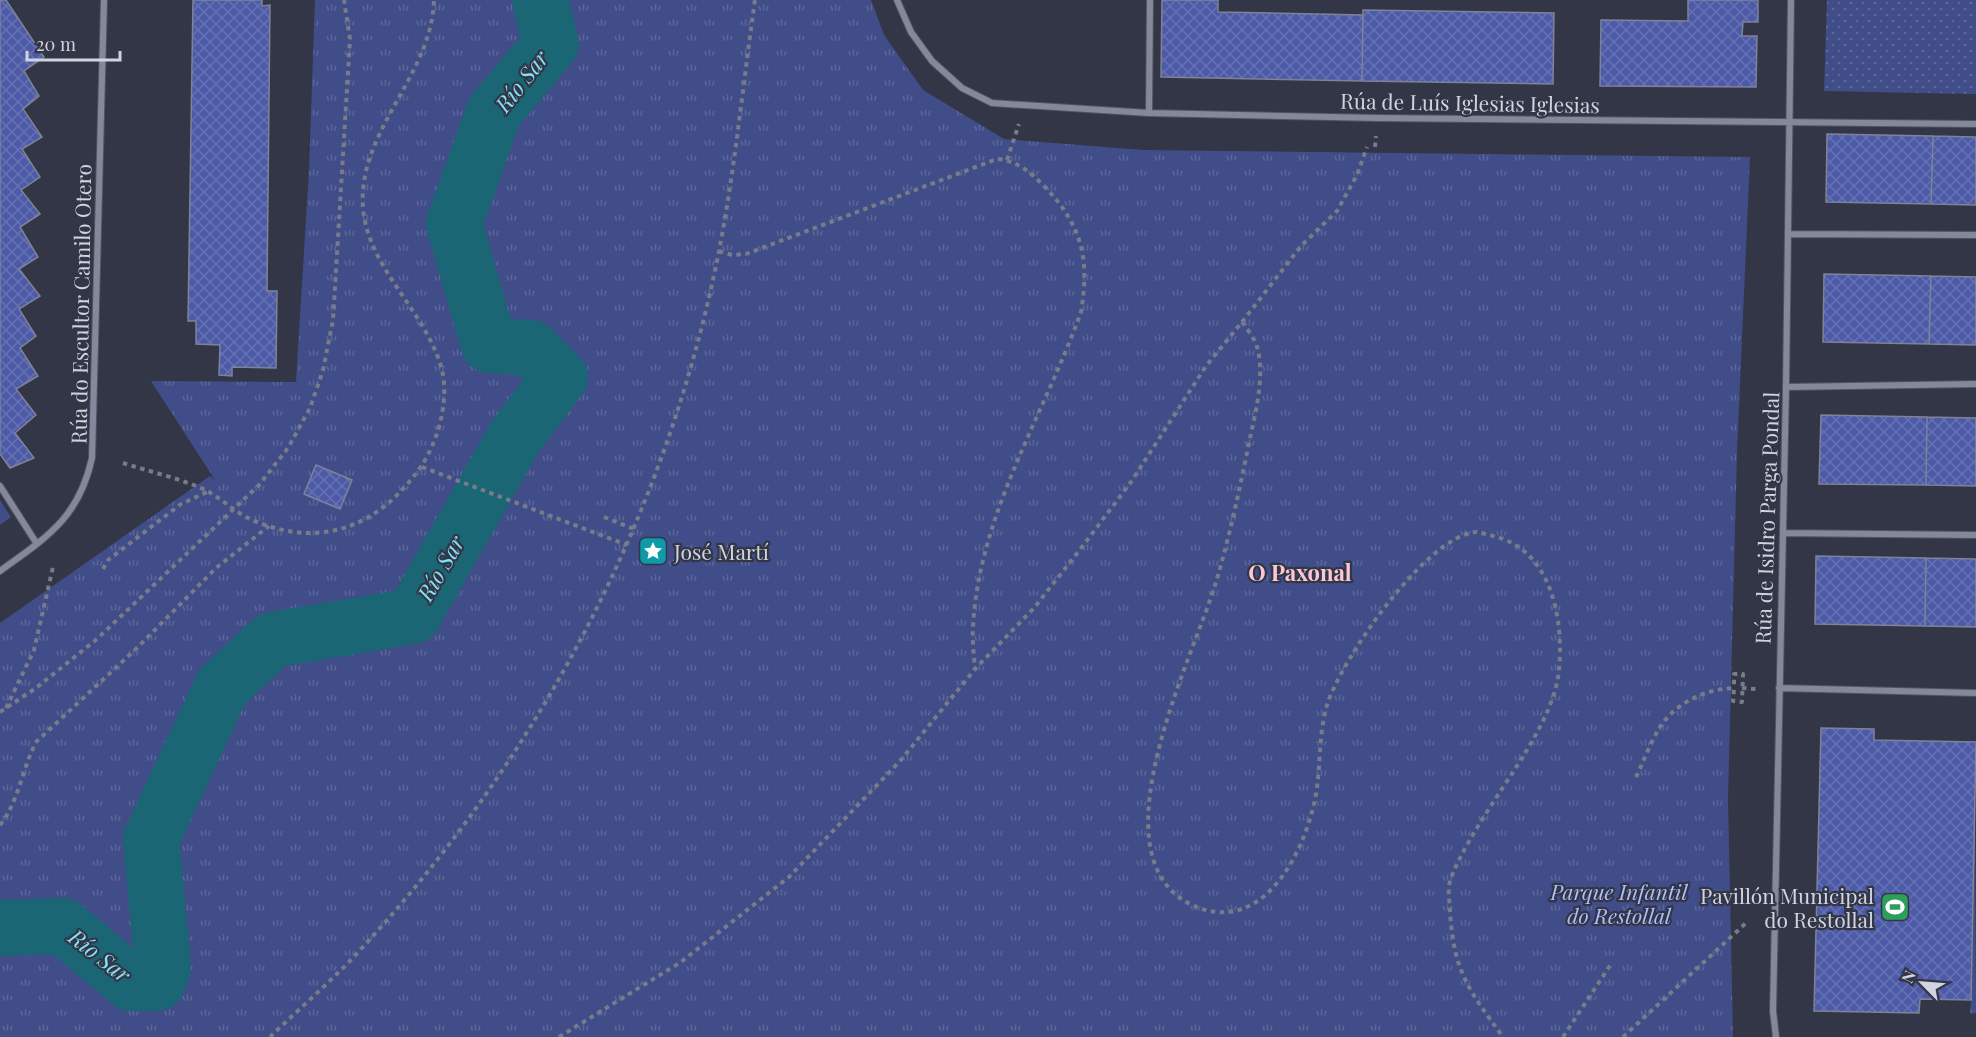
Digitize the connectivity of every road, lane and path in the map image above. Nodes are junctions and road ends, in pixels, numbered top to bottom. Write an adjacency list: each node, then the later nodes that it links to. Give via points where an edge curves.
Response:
1 (104, 0): 32 (street, Rúa do Escultor Camilo Otero, via 92,458 75,506)
2 (344, 0): 26 (path, via 350,39 333,320 323,370 310,408 288,448 259,485)
3 (434, 0): 23 (path, via 414,69 375,144 363,189 363,211 376,248 435,350 442,371 441,418)
4 (755, 0): 18 (path)
5 (897, 0): 8 (street, Rúa de Luís Iglesias Iglesias, via 911,32 932,61 962,88 992,103)
6 (1150, 0): 8 (street)
7 (1791, 0): 9 (street, Rúa de Isidro Parga Pondal)
8 (1149, 113): 9 (street, Rúa de Luís Iglesias Iglesias)
9 (1790, 122): 11 (street, Rúa de Luís Iglesias Iglesias); 16 (street, Rúa de Isidro Parga Pondal)
10 (1020, 124): 15 (path)
11 (1976, 124)
12 (1376, 134): 14 (path)
13 (1367, 147): 19 (path, via 1337,211 1301,246)
14 (1375, 147)
15 (1007, 160): 18 (path, via 983,164 746,254 732,255); 37 (path, via 1031,173 1068,213 1079,236 1085,288 1067,351 989,538 972,629)
16 (1788, 234): 17 (street); 21 (street, Rúa de Isidro Parga Pondal)
17 (1976, 235)
18 (719, 250): 29 (path, via 676,416)
19 (1242, 322): 37 (path, via 1206,366 1131,482 1082,548 1034,608); 51 (path, via 1256,344 1254,421 1215,586 1172,701 1158,755 1146,827 1156,868 1169,888 1188,903 1220,915 1245,910 1274,888 1299,850 1314,805 1327,705 1345,665 1394,596 1445,543 1477,532 1509,540 1529,554 1551,586 1559,625 1559,674 1533,740 1461,858 1449,886 1452,946 1464,982)
20 (1976, 384): 21 (street)
21 (1786, 387): 30 (street, Rúa de Isidro Parga Pondal)
22 (123, 463): 25 (path)
23 (422, 467): 28 (path, via 377,514 342,529 314,534); 33 (path)
24 (0, 486): 32 (street)
25 (208, 491): 26 (path); 35 (path, via 181,504 108,560)
26 (232, 510): 28 (path); 43 (path, via 97,639)
27 (604, 517): 29 (path)
28 (269, 526): 46 (path, via 216,568 36,742)
29 (634, 529): 33 (path)
30 (1783, 533): 31 (street); 40 (street, Rúa de Isidro Parga Pondal)
31 (1976, 535)
32 (37, 544): 36 (street, Rúa do Escultor Camilo Otero)
33 (627, 545): 49 (path, via 582,638 504,770 397,908)
34 (53, 567): 43 (path, via 34,650)
35 (103, 569)
36 (0, 571)
37 (975, 669): 50 (path, via 900,761 789,877 681,962)
38 (1734, 688): 39 (path, via 1733,701 1742,702); 39 (path, via 1734,674 1743,674); 45 (path, via 1713,689 1666,719)
39 (1742, 688): 41 (path)
40 (1779, 688): 42 (street); 54 (street, Rúa de Isidro Parga Pondal, via 1773,1011)
41 (1756, 689)
42 (1976, 693)
43 (6, 708): 44 (path)
44 (0, 712)
45 (1636, 777)
46 (0, 825)
47 (1746, 923): 53 (path)
48 (1611, 964): 52 (path)
49 (270, 1037)
50 (559, 1037)
51 (1503, 1037)
52 (1563, 1037)
53 (1623, 1037)
54 (1776, 1037)

